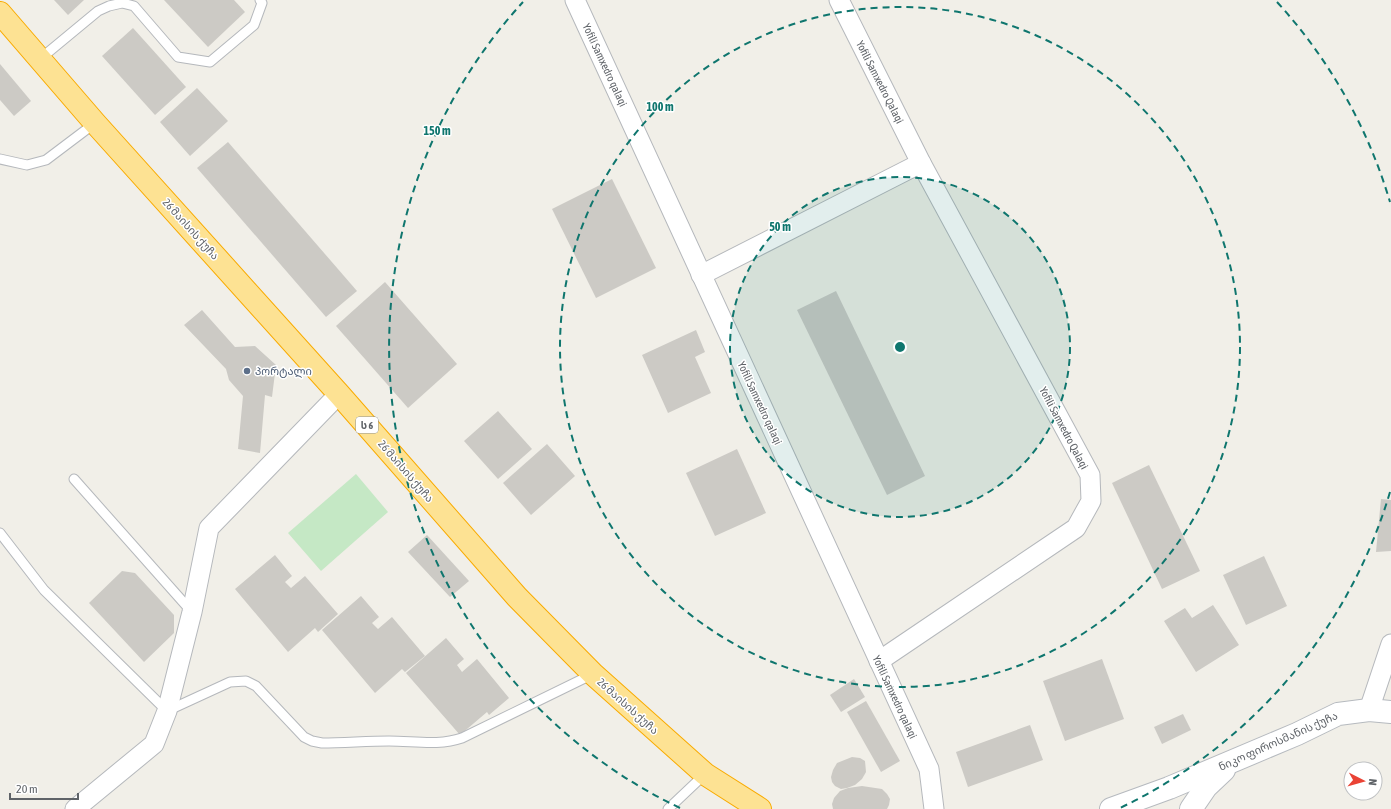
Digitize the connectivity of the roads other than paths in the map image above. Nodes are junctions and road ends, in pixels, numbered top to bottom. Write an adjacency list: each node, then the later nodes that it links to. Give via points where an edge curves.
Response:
1 (260, 0): 5 (lane, via 262,3 254,25 210,62 178,57 134,6 122,3 98,11)
2 (575, 0): 9 (street, Yofili Samxedro qalaqi)
3 (839, 0): 8 (street, Yofili Samxedro Qalaqi)
4 (0, 13): 5 (highway, 26 მაისის ქუჩა / ს 6)
5 (40, 59): 6 (highway, 26 მაისის ქუჩა / ს 6)
6 (95, 123): 7 (lane, via 46,160 27,165); 10 (highway, 26 მაისის ქუჩა / ს 6)
7 (0, 159)
8 (921, 163): 9 (street); 15 (street, Yofili Samxedro Qalaqi, via 1090,476 1091,501 1076,528)
9 (701, 275): 15 (street, Yofili Samxedro qalaqi)
10 (340, 394): 13 (street, via 209,528); 16 (highway, 26 მაისის ქუჩა / ს 6, via 517,597)
11 (74, 479): 13 (lane)
12 (0, 533): 18 (lane, via 44,590)
13 (192, 612): 18 (street)
14 (1391, 644): 17 (street)
15 (879, 661): 26 (street, Yofili Samxedro qalaqi, via 929,769)
16 (593, 674): 18 (lane, via 450,742 312,741 304,737 256,686 246,682 230,682); 21 (highway, 26 მაისის ქუჩა / ს 6)
17 (1369, 710): 19 (main road, ნიკო ფიროსმანის ქუჩა); 20 (main road, ნიკო ფიროსმანის ქუჩა, via 1338,714)
18 (167, 711): 23 (street, via 154,744)
19 (1391, 712)
20 (1233, 761): 22 (main road, ნიკო ფიროსმანის ქუჩა); 29 (main road, via 1206,787)
21 (705, 774): 24 (lane); 25 (highway, 26 მაისის ქუჩა / ს 6)
22 (1169, 788): 27 (main road, ნიკო ფიროსმანის ქუჩა); 28 (main road)
23 (75, 809)
24 (668, 809)
25 (760, 809)
26 (934, 809)
27 (1111, 809)
28 (1154, 809)
29 (1191, 809)

